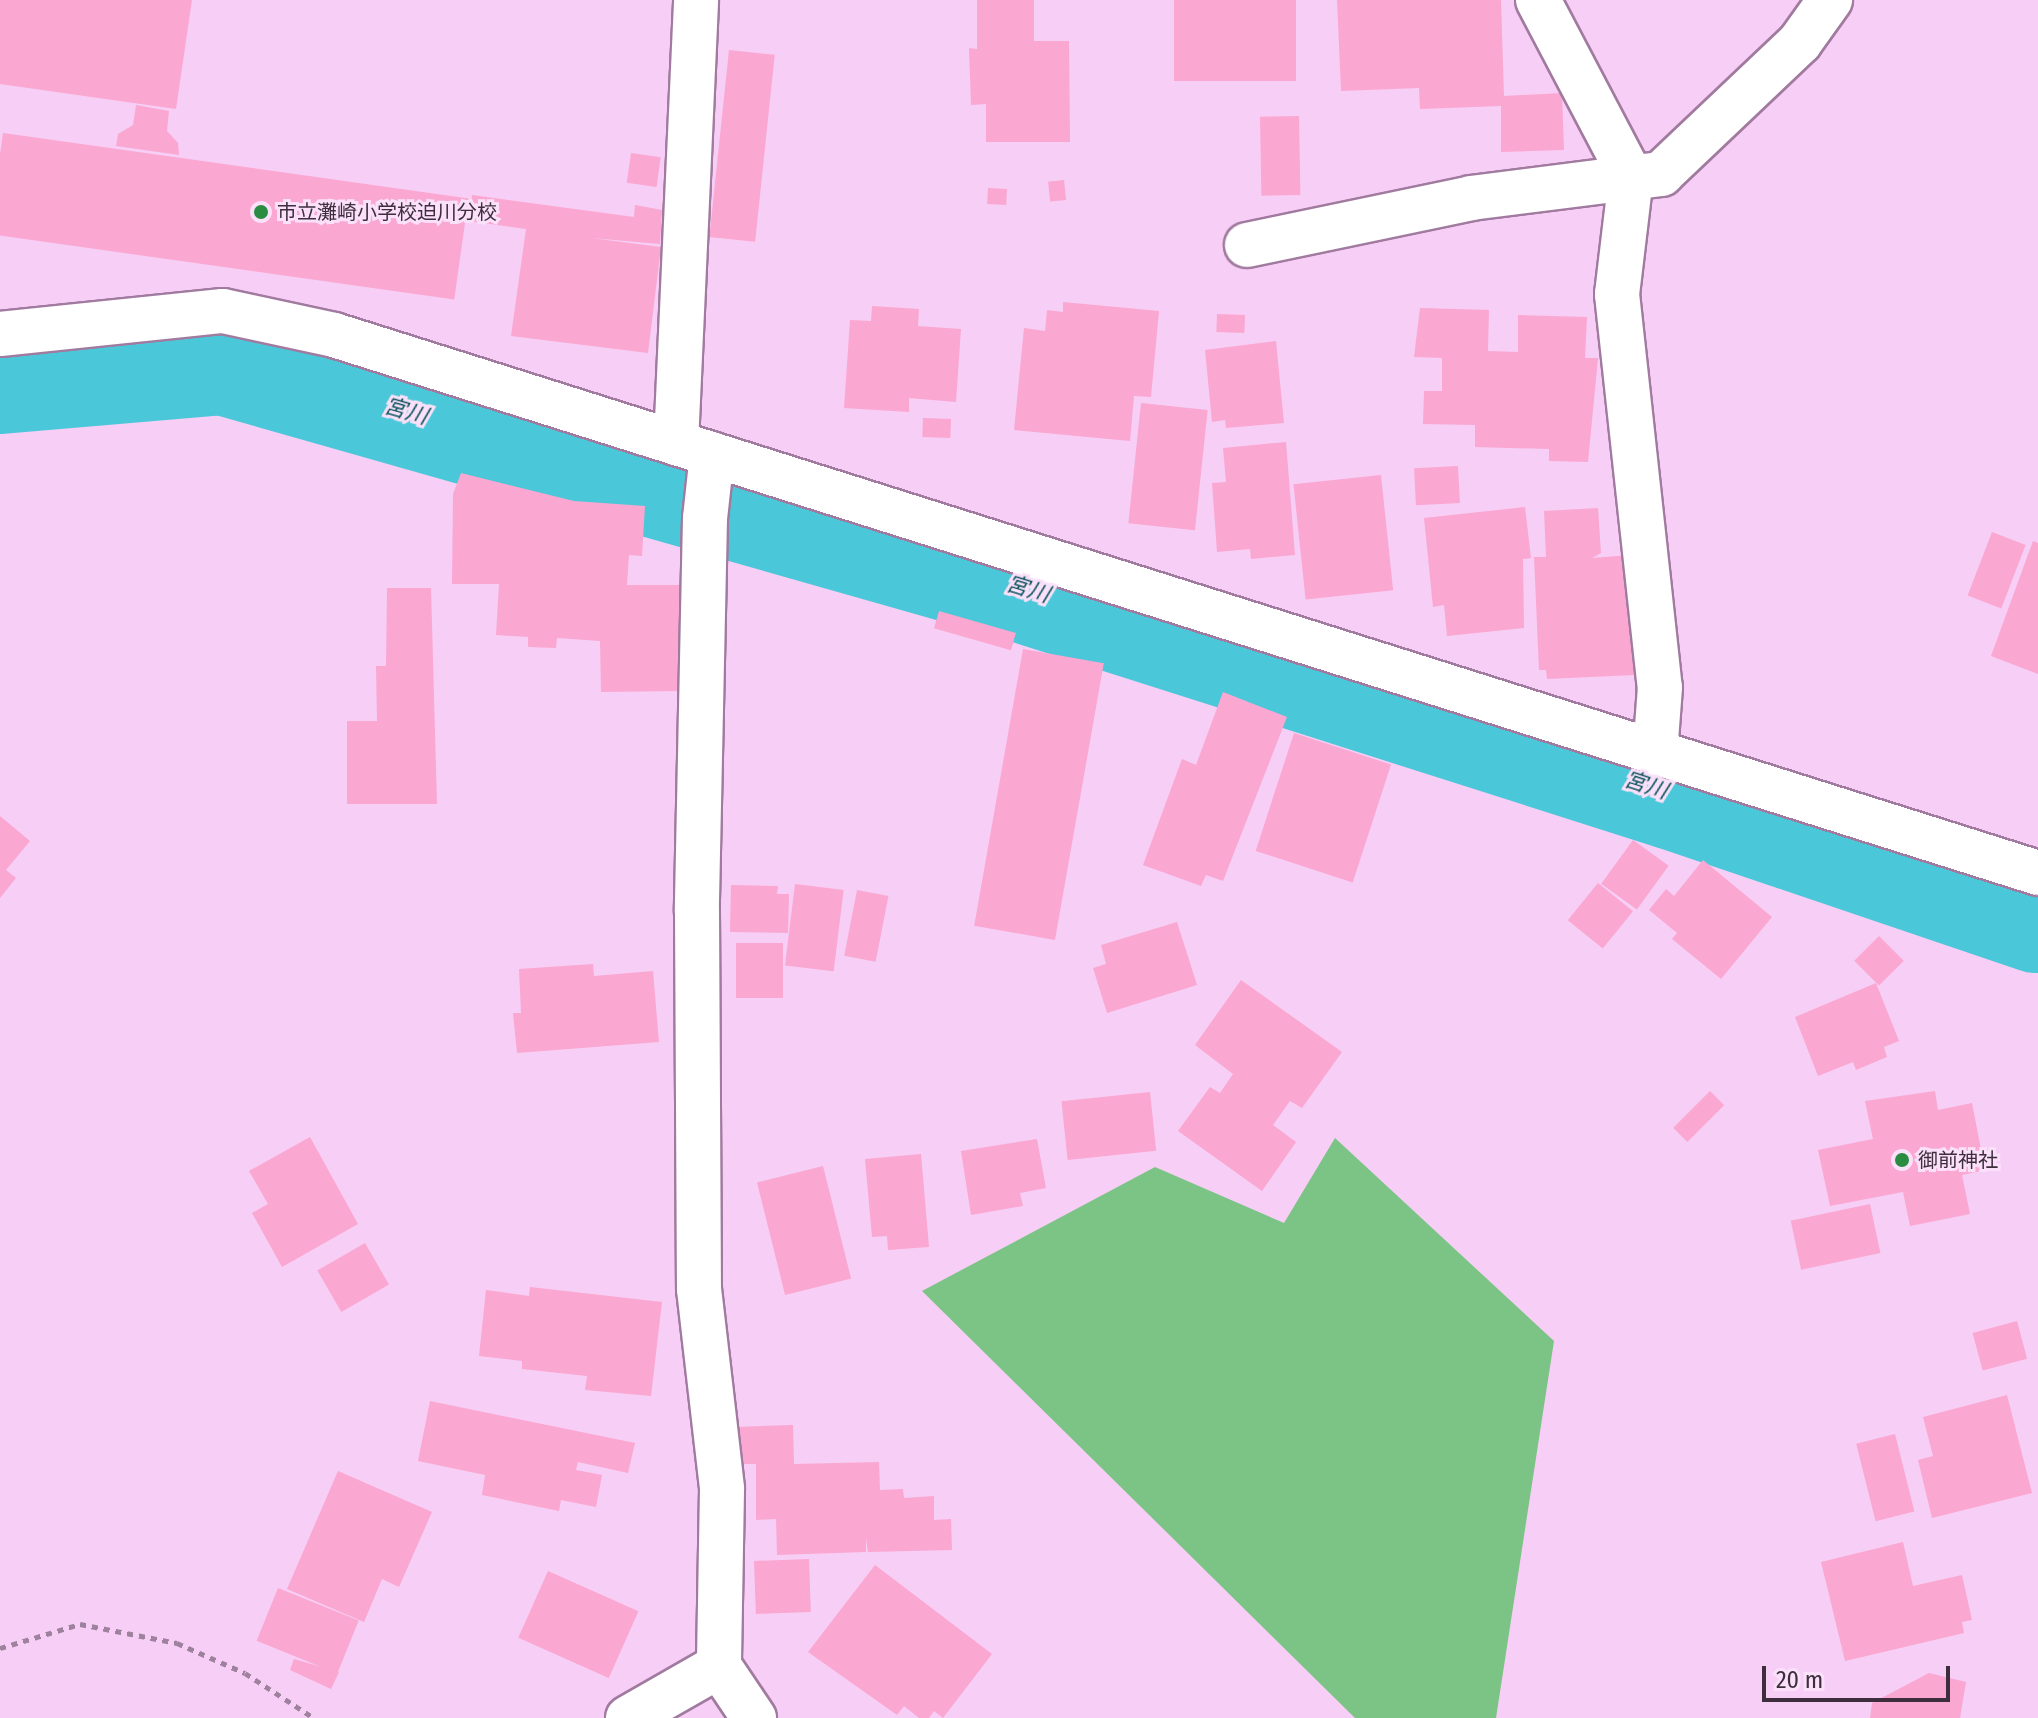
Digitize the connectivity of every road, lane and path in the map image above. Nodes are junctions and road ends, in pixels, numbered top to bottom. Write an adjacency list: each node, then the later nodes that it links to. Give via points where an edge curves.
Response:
1 (696, 0): 7 (street)
2 (1538, 0): 4 (street)
3 (1830, 0): 4 (street, via 1800,42 1661,174)
4 (1631, 177): 5 (street, via 1471,198); 8 (street, via 1617,294 1660,687)
5 (1247, 245)
6 (0, 334): 7 (street, via 223,311 334,335)
7 (699, 456): 8 (street); 11 (street, via 705,518 695,1157 699,1289 722,1489)
8 (1655, 754): 9 (street)
9 (2038, 873)
10 (0, 1648): 12 (path, via 80,1624 177,1643 245,1673)
11 (719, 1666): 13 (street); 14 (street)
12 (314, 1718)
13 (628, 1718)
14 (754, 1718)

